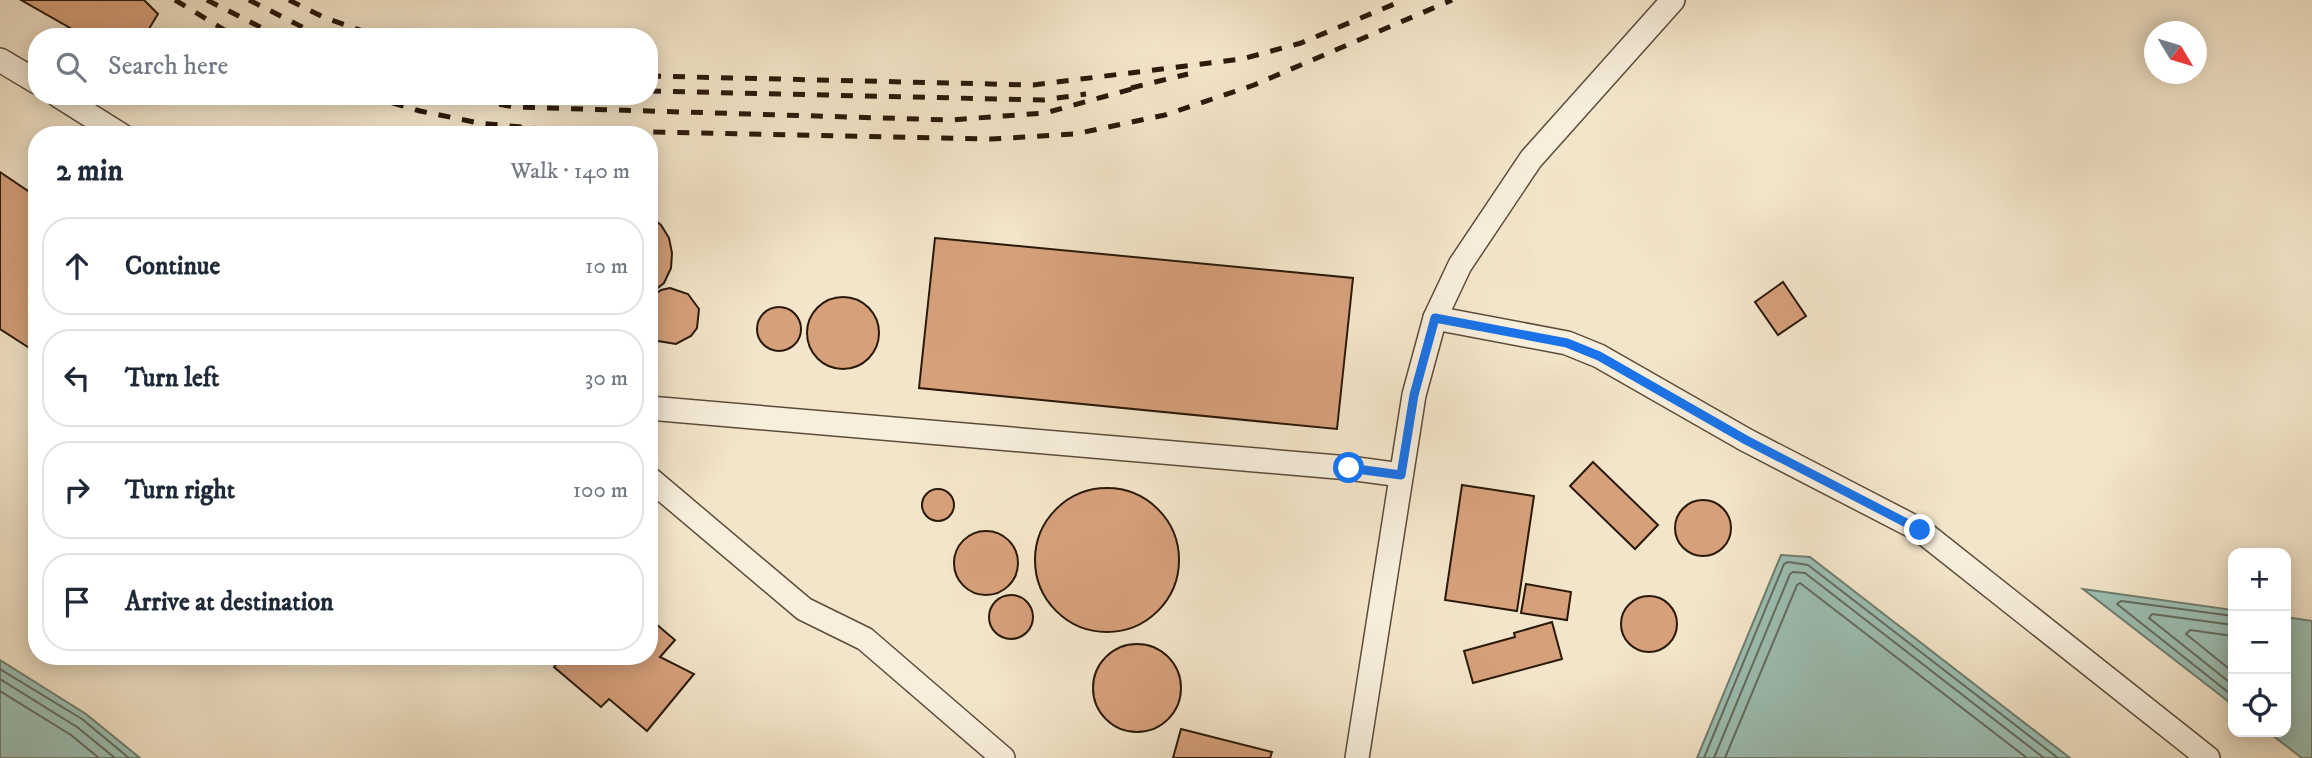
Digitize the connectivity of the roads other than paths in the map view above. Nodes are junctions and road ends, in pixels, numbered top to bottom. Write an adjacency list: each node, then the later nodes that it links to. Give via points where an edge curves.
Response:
1 (1673, 0): 6 (lane, via 1531,159 1460,265)
2 (0, 60): 3 (lane)
3 (28, 77)
4 (73, 105): 5 (lane)
5 (107, 126)
6 (1435, 318): 8 (lane, via 1414,395); 12 (lane, via 1567,343 1599,356 1746,440 1920,530)
7 (658, 409): 8 (lane)
8 (1401, 475): 11 (lane)
9 (658, 486): 10 (lane, via 804,609 865,639)
10 (1003, 758)
11 (1357, 758)
12 (2208, 758)

